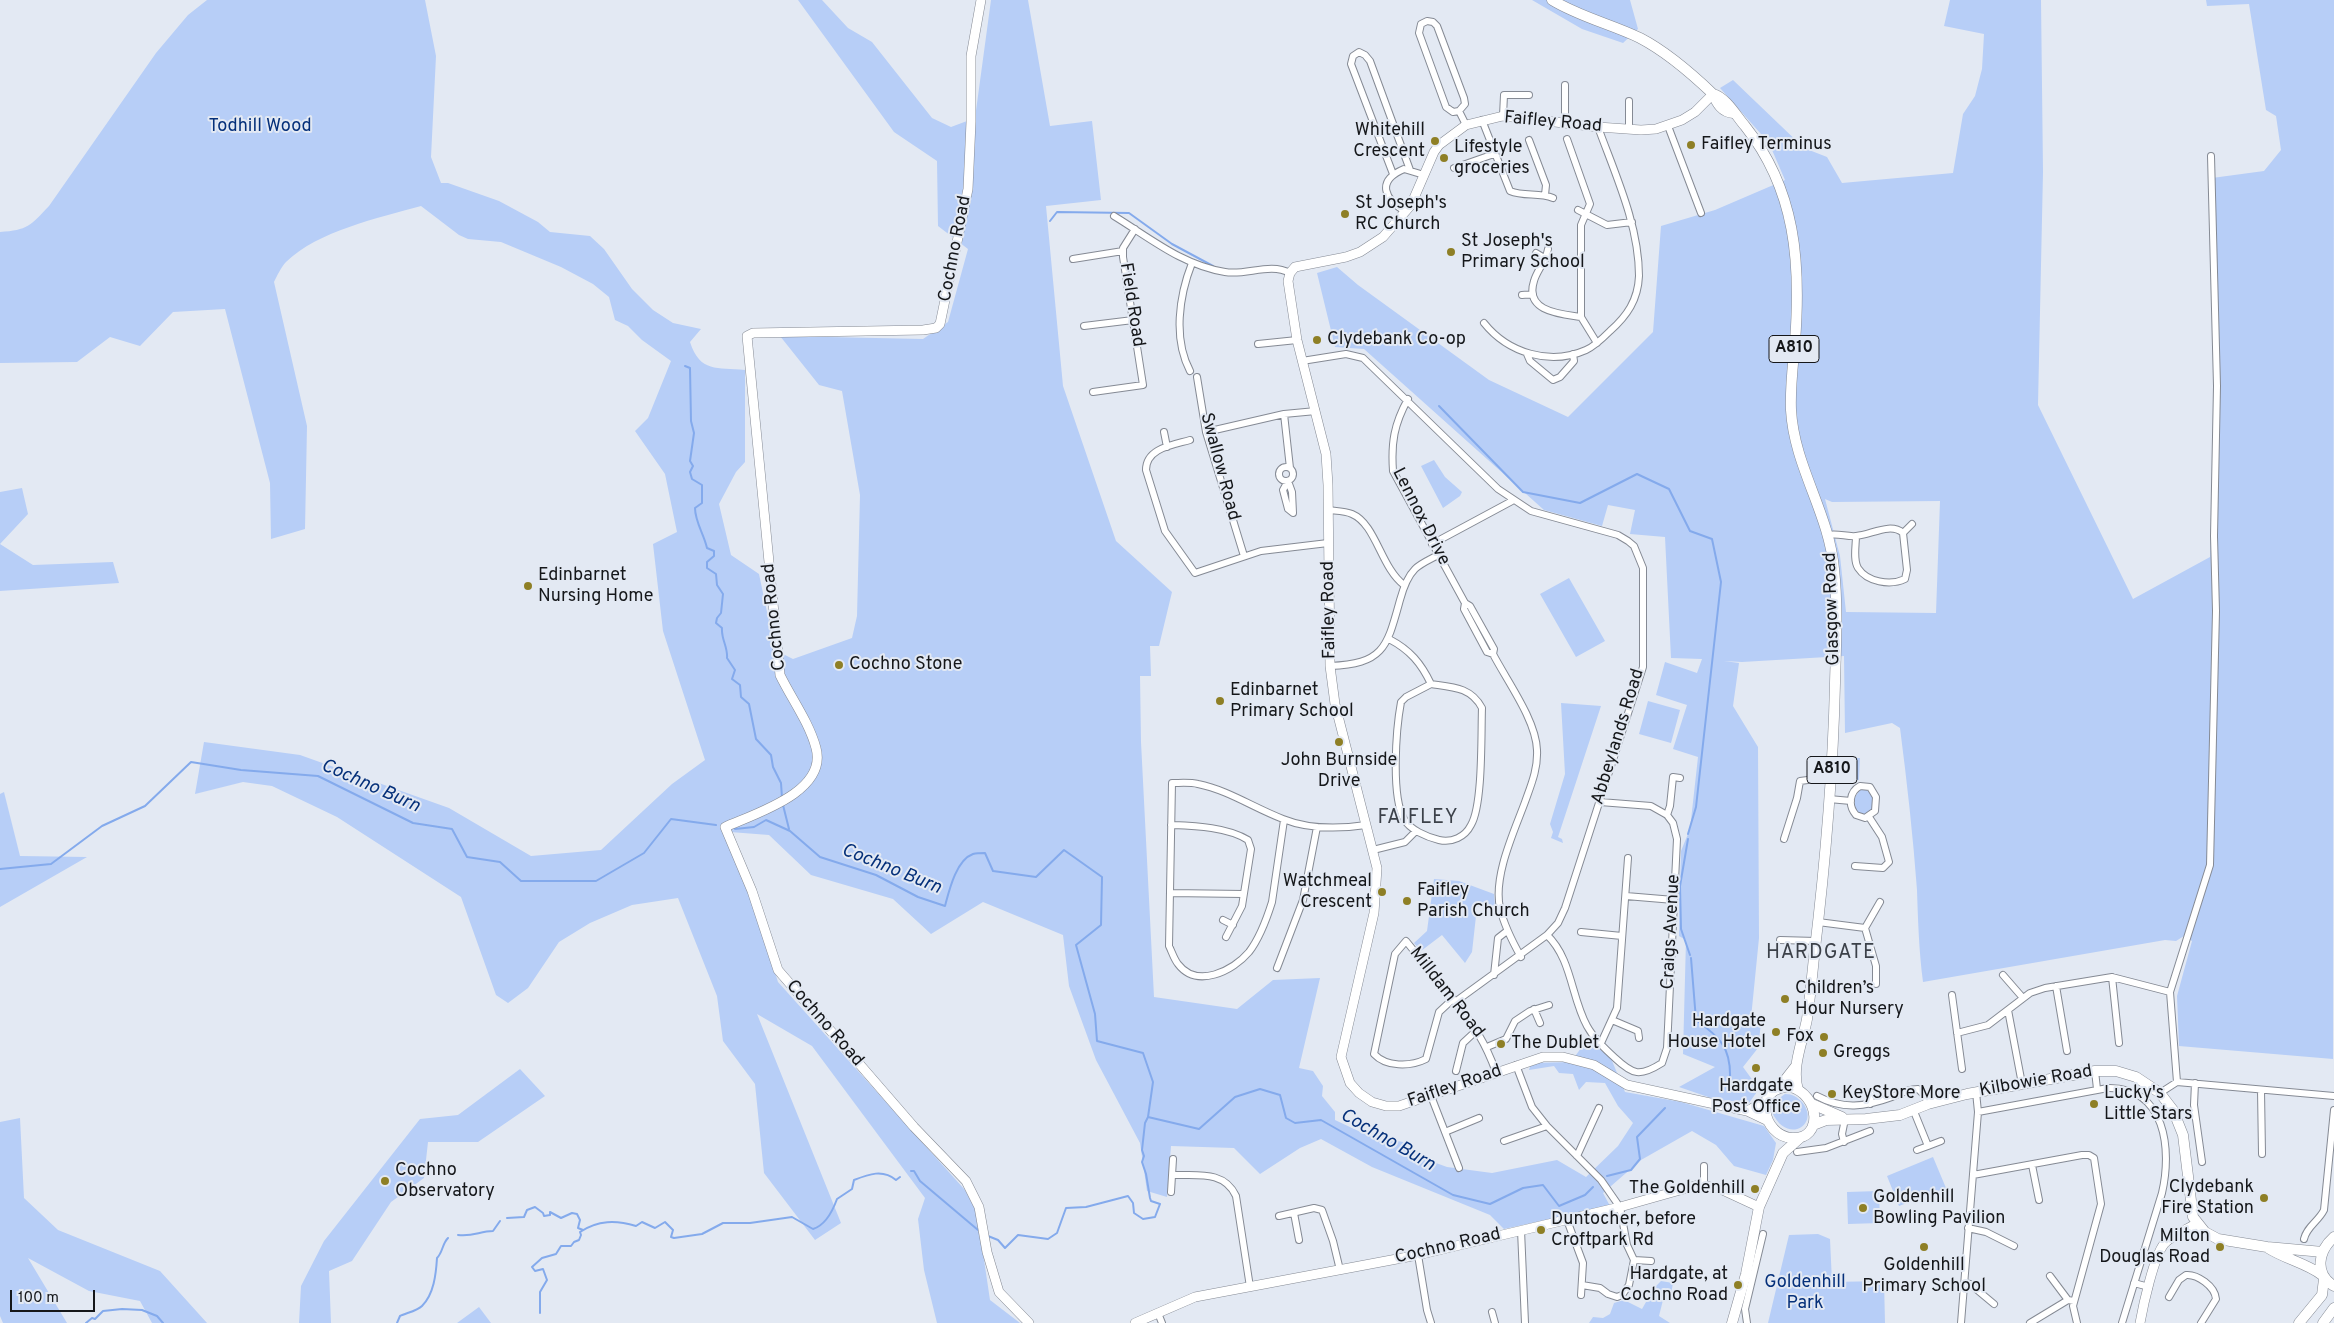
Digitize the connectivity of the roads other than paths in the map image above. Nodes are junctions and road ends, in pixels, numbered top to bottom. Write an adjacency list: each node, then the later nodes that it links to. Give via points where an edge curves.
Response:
1 (981, 0): 225 (street, Cochno Road, via 971,56 968,189 940,324 923,330 753,332 747,336 780,675 817,752 812,774 782,802 724,827 752,891 778,970 914,1127 966,1181 979,1206 986,1252 999,1292)
2 (1552, 0): 4 (main road, A810, via 1572,12 1623,31 1656,48)
3 (1565, 85): 13 (street)
4 (1714, 94): 7 (street, Faifley Road); 8 (main road, A810); 10 (main road, Glasgow Road / A810, via 1719,95)
5 (1529, 95): 11 (street, via 1504,96)
6 (1630, 102): 17 (street)
7 (1704, 104): 8 (street); 15 (street, Faifley Road)
8 (1718, 105): 10 (main road, Glasgow Road / A810)
9 (1459, 111): 9 (street, via 1450,111 1446,107 1419,33 1424,22 1433,22 1437,26 1464,100 1464,107); 14 (street)
10 (1733, 113): 69 (main road, Glasgow Road / A810, via 1769,161 1790,215 1796,272 1791,387 1793,431 1802,467)
11 (1503, 116): 12 (street, Faifley Road); 13 (street, Faifley Road)
12 (1482, 120): 14 (street, Faifley Road); 20 (street)
13 (1565, 123): 16 (street, Faifley Road)
14 (1466, 125): 25 (street, Faifley Road, via 1438,145)
15 (1668, 126): 17 (street, Faifley Road, via 1649,130); 30 (street)
16 (1598, 127): 17 (street, Faifley Road); 33 (street)
17 (1629, 129)
18 (1567, 139): 31 (street, via 1590,204)
19 (1529, 140): 26 (street, via 1546,185)
20 (1494, 154): 22 (street); 26 (street, via 1510,191)
21 (2211, 156): 119 (street, via 2217,386 2210,864)
22 (1454, 168)
23 (1410, 170): 24 (street); 24 (street, via 1370,62 1358,52 1351,64); 25 (street)
24 (1393, 174): 29 (street, via 1387,184 1387,196 1392,204)
25 (1424, 175): 29 (street, Faifley Road)
26 (1545, 195): 27 (street)
27 (1553, 198)
28 (1578, 210): 31 (street)
29 (1406, 212): 41 (street, Faifley Road, via 1383,237 1360,252 1295,267)
30 (1701, 213)
31 (1585, 214): 33 (street, via 1607,225); 44 (street, via 1581,225)
32 (1114, 216): 34 (street)
33 (1632, 222): 49 (street, via 1639,276 1635,298 1626,317)
34 (1134, 229): 36 (street, Field Road); 40 (street, via 1164,250)
35 (1548, 249): 38 (street)
36 (1123, 251): 39 (street); 45 (street, Field Road)
37 (1536, 253): 38 (street)
38 (1546, 258): 42 (street, via 1533,281)
39 (1073, 259)
40 (1192, 263): 41 (street, via 1231,273 1274,269); 54 (street, via 1183,291 1180,317 1182,353)
41 (1290, 273): 48 (street, Faifley Road, via 1288,286)
42 (1533, 294): 43 (street); 44 (street, via 1538,305 1548,312)
43 (1522, 295)
44 (1581, 317): 49 (street)
45 (1132, 320): 47 (street); 56 (street, Field Road, via 1143,385)
46 (1484, 323): 51 (street, via 1512,348)
47 (1084, 326)
48 (1297, 340): 50 (street); 53 (street, Faifley Road)
49 (1597, 343): 52 (street)
50 (1258, 344)
51 (1528, 354): 52 (street, via 1554,357); 52 (street, via 1530,361 1553,380 1574,361)
52 (1573, 354)
53 (1302, 361): 57 (street, Abbeylands Road, via 1346,354 1357,356); 58 (street, Faifley Road)
54 (1190, 371)
55 (1197, 377): 61 (street, Swallow Road)
56 (1093, 392)
57 (1408, 399): 65 (street, Abbeylands Road); 72 (street, Lennox Drive, via 1393,433 1393,471)
58 (1316, 411): 59 (street); 66 (street, Faifley Road, via 1326,454)
59 (1284, 414): 61 (street); 64 (street)
60 (1164, 432): 63 (street)
61 (1206, 432): 74 (street, Swallow Road)
62 (1190, 440): 63 (street)
63 (1167, 447): 74 (street, via 1150,455 1147,474 1165,531 1195,574)
64 (1290, 468): 64 (street, via 1293,473 1288,481 1281,480 1278,473 1282,467)
65 (1512, 501): 72 (street); 83 (street, Abbeylands Road, via 1532,511 1618,535 1634,546 1643,568 1643,667)
66 (1328, 510): 71 (street, Faifley Road); 75 (street, via 1351,513 1363,521 1395,578)
67 (1912, 524): 68 (street)
68 (1903, 533): 70 (street, via 1887,529); 70 (street, via 1907,570 1904,579 1898,582 1877,581 1859,569)
69 (1828, 535): 70 (street); 79 (main road, Glasgow Road / A810, via 1835,581 1836,628)
70 (1856, 536)
71 (1328, 543): 74 (street, via 1279,548); 77 (street, Faifley Road)
72 (1432, 544): 73 (street, Lennox Drive)
73 (1438, 555): 75 (street, via 1415,568); 104 (street, Lennox Drive, via 1494,649 1493,654 1526,715 1538,749 1536,772 1498,885)
74 (1244, 556)
75 (1404, 585): 76 (street)
76 (1389, 639): 77 (street, via 1367,661); 78 (street, via 1420,661)
77 (1330, 666): 88 (street, Faifley Road, via 1335,704)
78 (1431, 684): 90 (street, via 1406,696 1399,711 1396,794 1403,818); 90 (street, via 1464,689 1477,699 1482,708 1478,806 1471,826 1458,839 1439,840)
79 (1831, 777): 81 (main road, Glasgow Road / A810); 91 (street, via 1800,781)
80 (1680, 778): 84 (street, via 1673,777)
81 (1829, 799): 82 (street); 101 (main road, Glasgow Road / A810)
82 (1851, 801): 85 (street, via 1856,815); 85 (street, via 1854,791 1860,786 1872,790 1876,797 1875,811)
83 (1600, 802): 84 (street, via 1651,806); 106 (street, Abbeylands Road, via 1565,908)
84 (1667, 815): 98 (street, Craigs Avenue, via 1674,823 1677,839)
85 (1869, 817): 94 (street, via 1882,837 1889,862 1883,868)
86 (1284, 820): 87 (street, via 1217,789 1196,783 1172,783); 89 (street); 95 (street, via 1268,915 1250,952 1232,968 1204,976 1188,972 1178,964 1169,946)
87 (1171, 825): 95 (street); 96 (street, via 1195,826 1248,840 1250,849)
88 (1366, 825): 89 (street); 92 (street, Faifley Road)
89 (1317, 827): 113 (street, via 1303,900)
90 (1416, 831): 92 (street, via 1405,842)
91 (1784, 839)
92 (1373, 850): 151 (street, Faifley Road, via 1377,868 1375,906 1341,1057 1350,1083 1372,1102 1399,1106)
93 (1628, 858): 97 (street)
94 (1855, 866)
95 (1170, 893): 96 (street)
96 (1243, 894): 102 (street, via 1242,906)
97 (1626, 896): 98 (street); 107 (street)
98 (1674, 900): 131 (street, Craigs Avenue, via 1667,1048 1662,1063 1637,1073 1627,1070)
99 (1880, 902): 103 (street)
100 (1223, 920): 102 (street)
101 (1818, 922): 103 (street); 111 (main road, Glasgow Road / A810)
102 (1233, 925): 108 (street)
103 (1864, 928): 117 (street, via 1876,966)
104 (1507, 931): 112 (street, Lennox Drive); 114 (street, via 1498,938)
105 (1581, 932): 107 (street)
106 (1547, 936): 112 (street, Abbeylands Road); 131 (street, Craigs Avenue, via 1561,951 1586,1025)
107 (1622, 936): 126 (street, via 1617,1008)
108 (1226, 937)
109 (1780, 940): 111 (street)
110 (1406, 941): 122 (street, Milldam Road); 122 (street, Abbeylands Road, via 1395,954 1374,1054 1381,1061 1396,1064 1426,1059 1439,1012)
111 (1816, 942): 136 (main road, Glasgow Road / A810, via 1807,1017)
112 (1520, 956): 114 (street, Abbeylands Road)
113 (1277, 968)
114 (1494, 975): 122 (street, Abbeylands Road)
115 (2003, 975): 121 (street)
116 (2112, 977): 118 (street); 119 (street); 132 (street)
117 (1876, 984)
118 (2056, 986): 121 (street); 134 (street)
119 (2170, 992): 141 (street)
120 (1952, 996): 129 (street)
121 (2023, 998): 125 (street)
122 (1454, 1001): 128 (street, Milldam Road)
123 (1548, 1005): 124 (street)
124 (1534, 1009): 127 (street); 133 (street, via 1515,1021 1506,1039)
125 (2008, 1010): 129 (street, via 1988,1025); 143 (street)
126 (1612, 1020): 130 (street, via 1638,1031); 131 (street)
127 (1540, 1023)
128 (1477, 1030): 133 (street, Milldam Road); 138 (street, via 1463,1043)
129 (1957, 1033): 137 (street)
130 (1639, 1038)
131 (1601, 1043)
132 (2119, 1043)
133 (1487, 1047): 140 (street, Milldam Road)
134 (2067, 1051)
135 (1516, 1065): 140 (street, Faifley Road); 160 (street, Faifley Road, via 1544,1057 1563,1057 1594,1065 1627,1085); 166 (street, via 1532,1107)
136 (1796, 1066): 144 (main road, Glasgow Road / A810); 146 (main road, Glasgow Road / A810)
137 (1962, 1069)
138 (1456, 1071)
139 (2095, 1071): 143 (main road, Kilbowie Road); 145 (street); 149 (main road, Kilbowie Road, via 2128,1074)
140 (1496, 1072): 151 (street, Faifley Road)
141 (2177, 1082): 142 (street); 149 (street)
142 (2195, 1083): 147 (street); 182 (street, via 2194,1105)
143 (2022, 1084): 148 (main road, Kilbowie Road)
144 (1778, 1089): 146 (main road, via 1790,1087); 154 (main road, A810)
145 (2097, 1089): 161 (street); 213 (street, via 2124,1089 2142,1098 2158,1116 2165,1143 2164,1184)
146 (1798, 1090): 153 (main road)
147 (2261, 1090): 152 (street); 179 (street)
148 (1976, 1092): 156 (main road, Kilbowie Road); 161 (street)
149 (2160, 1093): 196 (main road, Kilbowie Road, via 2174,1110 2183,1134 2190,1202)
150 (1871, 1094): 155 (street)
151 (1430, 1096): 168 (street)
152 (2334, 1096)
153 (1814, 1100): 155 (street, via 1842,1106); 163 (main road, Kilbowie Road); 165 (main road)
154 (1766, 1101): 160 (street); 164 (main road)
155 (1870, 1104): 156 (street, via 1918,1089)
156 (1928, 1104): 158 (main road, Kilbowie Road)
157 (1599, 1108): 180 (street)
158 (1913, 1109): 163 (main road, Kilbowie Road, via 1886,1117); 174 (street)
159 (2334, 1110): 175 (street)
160 (1747, 1111): 164 (street, Faifley Road)
161 (1978, 1112): 187 (street)
162 (1479, 1118): 168 (street)
163 (1845, 1119): 165 (main road, Kilbowie Road, via 1826,1120); 173 (street, via 1842,1128)
164 (1768, 1121): 169 (main road)
165 (1813, 1125): 170 (main road)
166 (1547, 1126): 171 (street); 180 (street)
167 (1870, 1131): 173 (street)
168 (1445, 1132): 185 (street)
169 (1784, 1136): 170 (main road); 178 (main road)
170 (1801, 1137): 178 (main road)
171 (1504, 1141)
172 (1942, 1141): 174 (street)
173 (1844, 1142): 177 (street)
174 (1928, 1146): 176 (street)
175 (2332, 1146): 201 (street, via 2324,1210 2306,1230)
176 (1917, 1150)
177 (1797, 1152)
178 (1783, 1153): 192 (main road)
179 (2262, 1154)
180 (1577, 1156): 191 (street, via 1601,1180)
181 (1173, 1159): 186 (street)
182 (2202, 1162)
183 (2032, 1165): 187 (street); 190 (street); 220 (street, via 2086,1154 2096,1161 2101,1204)
184 (1704, 1166): 188 (street)
185 (1459, 1168)
186 (1172, 1175): 189 (street); 216 (street, via 1224,1179 1232,1188 1236,1196)
187 (1973, 1175): 197 (street)
188 (1704, 1185): 191 (street, Cochno Road); 192 (street)
189 (1171, 1192)
190 (2039, 1200)
191 (1618, 1205): 195 (street, Cochno Road); 207 (street, via 1627,1245)
192 (1759, 1207): 231 (main road, via 1746,1274)
193 (1294, 1213): 194 (street); 202 (street); 209 (street, via 1314,1208 1322,1210)
194 (1279, 1216)
195 (1567, 1220): 198 (street, Cochno Road); 214 (street, via 1583,1263)
196 (2197, 1223): 204 (main road, via 2213,1237); 217 (street, via 2165,1243 2159,1252)
197 (1968, 1228): 203 (street, via 1986,1232); 212 (street)
198 (1521, 1230): 206 (street, Cochno Road); 230 (street)
199 (1763, 1234): 232 (street, via 1745,1309)
200 (2334, 1237): 205 (main road)
201 (2304, 1239)
202 (1298, 1240)
203 (2014, 1246)
204 (2267, 1247): 205 (main road); 211 (main road, via 2282,1257 2314,1269)
205 (2322, 1252): 211 (main road)
206 (1418, 1255): 209 (street, Cochno Road); 228 (street)
207 (1634, 1260): 208 (street); 214 (street, via 1629,1285 1622,1295 1613,1296 1600,1288)
208 (1651, 1261)
209 (1340, 1270): 216 (street, Cochno Road)
210 (2050, 1276): 220 (street)
211 (2323, 1277): 215 (main road); 239 (main road, via 2322,1295)
212 (1964, 1282): 221 (street); 233 (street)
213 (2134, 1283): 217 (street); 236 (street)
214 (1582, 1285): 218 (street)
215 (2334, 1286)
216 (1250, 1287): 224 (street, Cochno Road, via 1188,1299)
217 (2149, 1287): 237 (street)
218 (1582, 1295)
219 (2169, 1297): 238 (street, via 2186,1275 2194,1276 2212,1288 2216,1299)
220 (2073, 1299): 234 (street); 235 (street)
221 (1994, 1304)
222 (2334, 1308): 240 (main road)
223 (1492, 1312): 229 (street)
224 (1158, 1313): 226 (street, Cochno Road); 227 (street)
225 (1029, 1323)
226 (1135, 1323)
227 (1162, 1323)
228 (1432, 1323)
229 (1494, 1323)
230 (1525, 1323)
231 (1732, 1323)
232 (1747, 1323)
233 (1961, 1323)
234 (2030, 1323)
235 (2077, 1323)
236 (2122, 1323)
237 (2140, 1323)
238 (2201, 1323)
239 (2300, 1323)
240 (2323, 1323)

